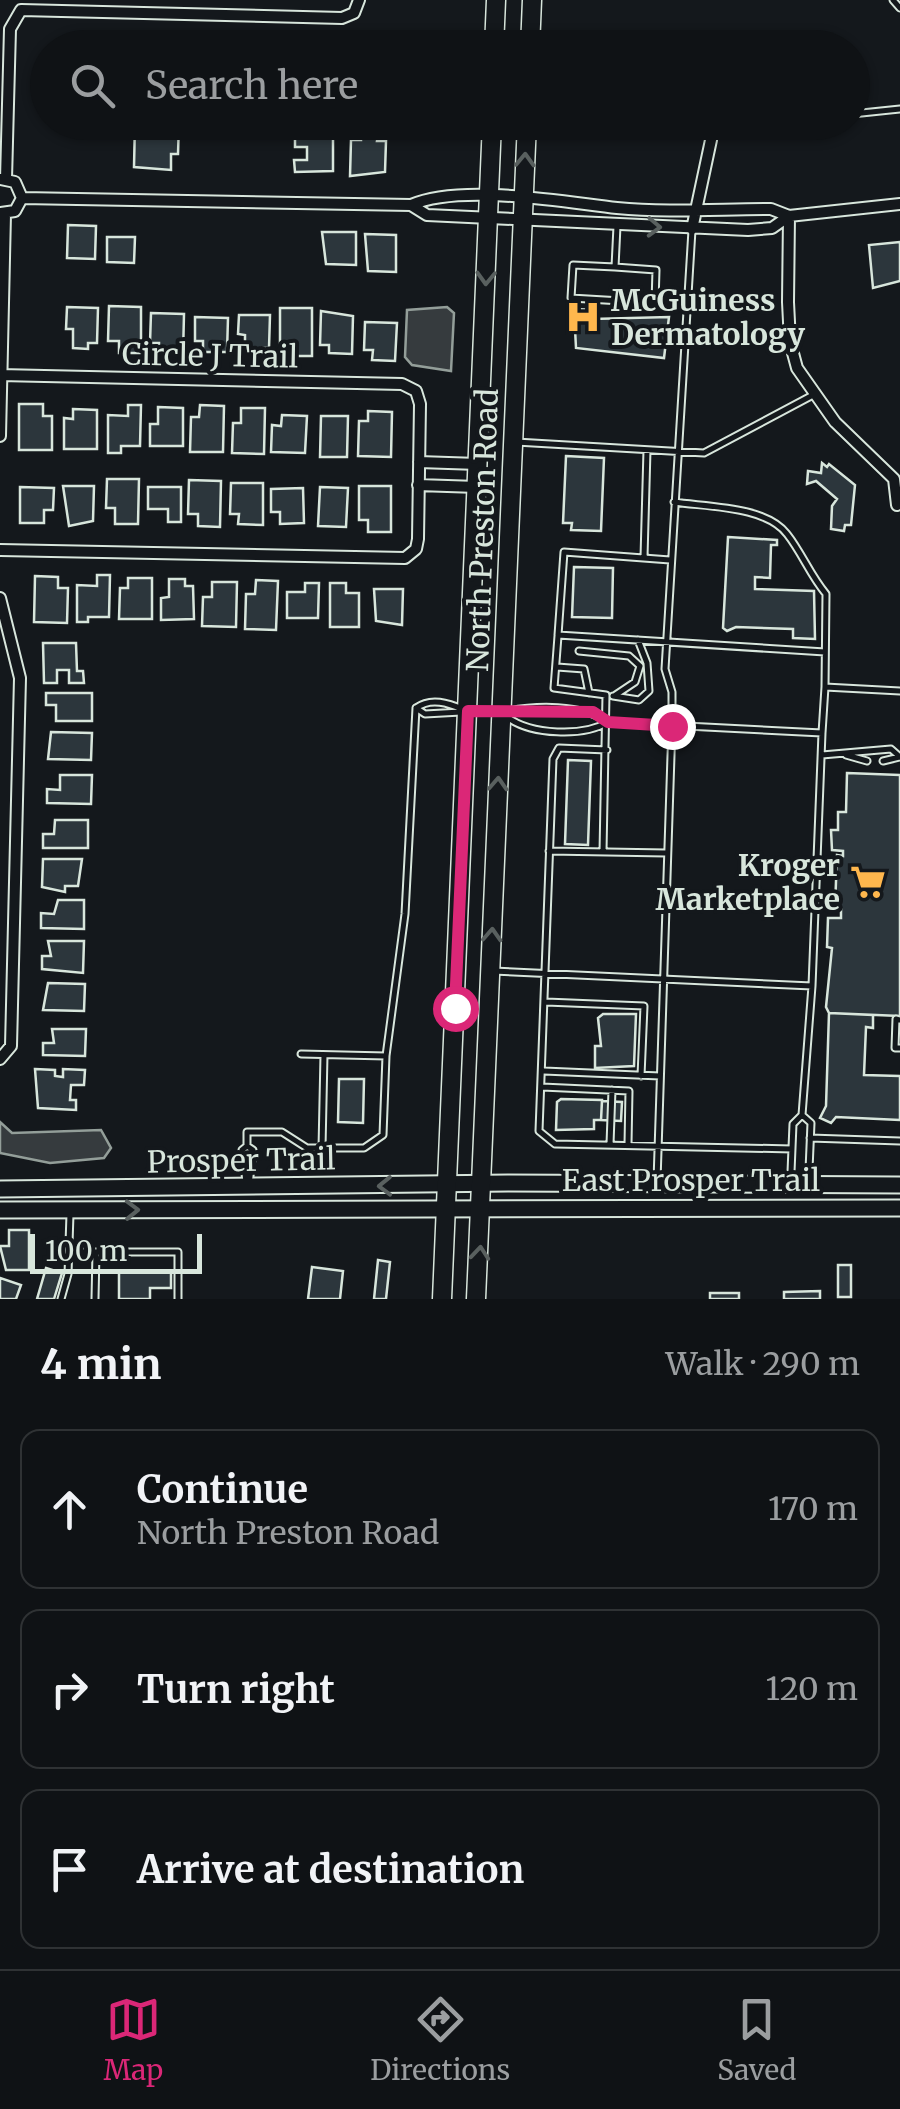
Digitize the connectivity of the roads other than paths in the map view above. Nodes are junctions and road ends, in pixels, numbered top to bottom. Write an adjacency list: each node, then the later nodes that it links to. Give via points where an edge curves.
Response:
1 (175, 0): 7 (street)
2 (360, 0): 7 (street, via 354,14 342,18)
3 (496, 0): 8 (main road)
4 (532, 0): 9 (main road)
5 (893, 0): 6 (lane)
6 (900, 8)
7 (175, 13): 15 (street, via 16,13)
8 (495, 30)
9 (531, 30)
10 (900, 109): 11 (lane)
11 (870, 112)
12 (491, 140): 20 (main road, North Preston Road)
13 (526, 140): 16 (main road, North Preston Road, one-way to 13)
14 (711, 140): 21 (street)
15 (3, 179): 17 (street, via 18,185)
16 (524, 197): 20 (street); 21 (street); 24 (main road, North Preston Road)
17 (22, 198): 19 (street); 22 (street, via 19,207)
18 (900, 204): 23 (street)
19 (412, 205): 20 (street, via 429,197); 20 (street, via 427,214)
20 (489, 206): 24 (street); 37 (main road, North Preston Road, one-way to 37)
21 (694, 209): 23 (street, via 771,208); 26 (street)
22 (2, 213): 30 (street)
23 (790, 216): 26 (street, via 772,228); 31 (street, via 790,342)
24 (522, 217): 25 (street); 33 (main road, North Preston Road)
25 (617, 226): 26 (street, one-way to 26); 27 (lane)
26 (692, 229): 29 (lane)
27 (615, 268): 28 (lane, via 656,270); 28 (lane, via 573,265 571,298)
28 (655, 303): 29 (lane)
29 (687, 304): 35 (lane)
30 (1, 376): 32 (street); 36 (street, Circle J Trail, via 402,384 416,391)
31 (813, 395): 35 (lane, via 704,453); 41 (street, via 894,480)
32 (0, 436)
33 (513, 442): 34 (lane); 60 (main road, North Preston Road)
34 (647, 450): 35 (lane); 43 (lane)
35 (677, 451): 40 (lane)
36 (420, 462): 37 (street); 38 (street)
37 (478, 464): 39 (main road, North Preston Road)
38 (418, 485): 39 (street); 42 (street, via 418,539 411,555 396,559)
39 (476, 487): 59 (main road, North Preston Road)
40 (674, 502): 44 (lane); 52 (lane, via 769,518 787,533 826,594)
41 (897, 505)
42 (0, 550)
43 (644, 558): 44 (lane); 46 (lane, via 564,552)
44 (671, 560): 48 (lane)
45 (0, 598): 83 (street, via 20,678 11,1046)
46 (558, 635): 47 (lane); 49 (lane)
47 (638, 640): 48 (lane); 57 (lane, via 649,691 638,700)
48 (666, 644): 52 (lane); 62 (lane)
49 (557, 649): 50 (lane); 53 (lane)
50 (569, 650)
51 (578, 650): 57 (lane, via 629,656 640,666 635,682)
52 (825, 652): 54 (lane)
53 (556, 667): 56 (lane, via 584,669); 56 (lane, via 554,688)
54 (825, 688): 55 (lane); 63 (lane)
55 (900, 690)
56 (589, 693): 57 (lane)
57 (610, 696): 61 (lane)
58 (416, 708): 59 (lane, via 425,714); 59 (lane, via 448,702); 82 (lane, via 405,914)
59 (468, 711): 60 (main road); 98 (main road, North Preston Road)
60 (501, 712): 61 (lane, via 593,712); 61 (lane, via 524,728 593,731); 73 (main road, North Preston Road, one-way to 60)
61 (608, 722): 62 (lane); 64 (lane)
62 (672, 726): 63 (lane); 72 (lane)
63 (822, 733): 65 (lane)
64 (607, 750): 70 (lane, via 554,753); 71 (lane)
65 (821, 755): 66 (lane); 76 (lane)
66 (846, 756): 67 (lane, via 860,749 891,750); 68 (lane)
67 (900, 757): 69 (lane)
68 (867, 761)
69 (883, 761)
70 (548, 851): 71 (lane); 74 (lane)
71 (603, 852): 72 (lane)
72 (667, 853): 75 (lane)
73 (490, 971): 74 (lane); 99 (main road, North Preston Road)
74 (546, 974): 75 (lane); 77 (lane)
75 (663, 979): 76 (lane); 86 (lane)
76 (812, 986): 89 (lane)
77 (546, 1002): 84 (lane); 85 (lane, via 644,1006)
78 (900, 1020): 79 (lane)
79 (900, 1048)
80 (301, 1054): 81 (lane)
81 (324, 1055): 82 (lane); 96 (lane)
82 (386, 1056): 96 (lane, via 380,1139 364,1148)
83 (1, 1059)
84 (544, 1072): 85 (lane); 87 (lane)
85 (642, 1076): 86 (lane)
86 (660, 1076): 94 (lane)
87 (542, 1087): 88 (lane); 92 (lane, via 538,1126 546,1140)
88 (612, 1090): 92 (lane); 93 (lane, via 629,1091)
89 (802, 1115): 90 (lane); 97 (lane, via 793,1124)
90 (810, 1138): 91 (lane); 102 (lane, via 809,1170)
91 (900, 1141)
92 (610, 1144): 93 (lane)
93 (628, 1144): 94 (lane)
94 (658, 1145): 97 (lane); 100 (lane)
95 (248, 1146): 96 (lane, via 248,1132 282,1132 308,1148); 105 (lane); 105 (lane, via 242,1150)
96 (322, 1148)
97 (792, 1150): 102 (lane, via 790,1172)
98 (448, 1184): 99 (main road, Prosper Trail); 105 (main road, Prosper Trail, one-way to 105); 107 (main road, North Preston Road)
99 (482, 1184): 100 (main road, East Prosper Trail); 106 (main road, North Preston Road)
100 (656, 1184): 102 (main road, East Prosper Trail)
101 (900, 1185): 102 (main road, East Prosper Trail)
102 (799, 1186): 108 (main road)
103 (0, 1189): 104 (main road, Prosper Trail)
104 (71, 1189): 105 (main road, Prosper Trail); 111 (main road)
105 (248, 1189)
106 (482, 1207): 107 (main road, Prosper Trail); 108 (main road, East Prosper Trail); 118 (main road, North Preston Road, one-way to 106)
107 (448, 1208): 111 (main road, Prosper Trail, one-way to 107); 117 (main road, North Preston Road)
108 (798, 1208): 109 (main road, East Prosper Trail)
109 (900, 1208)
110 (0, 1210): 111 (main road, Prosper Trail)
111 (70, 1211): 112 (lane)
112 (69, 1252): 113 (lane); 114 (lane)
113 (96, 1252): 115 (lane); 116 (lane, via 178,1252)
114 (60, 1299)
115 (95, 1299)
116 (178, 1299)
117 (442, 1299)
118 (476, 1299)

